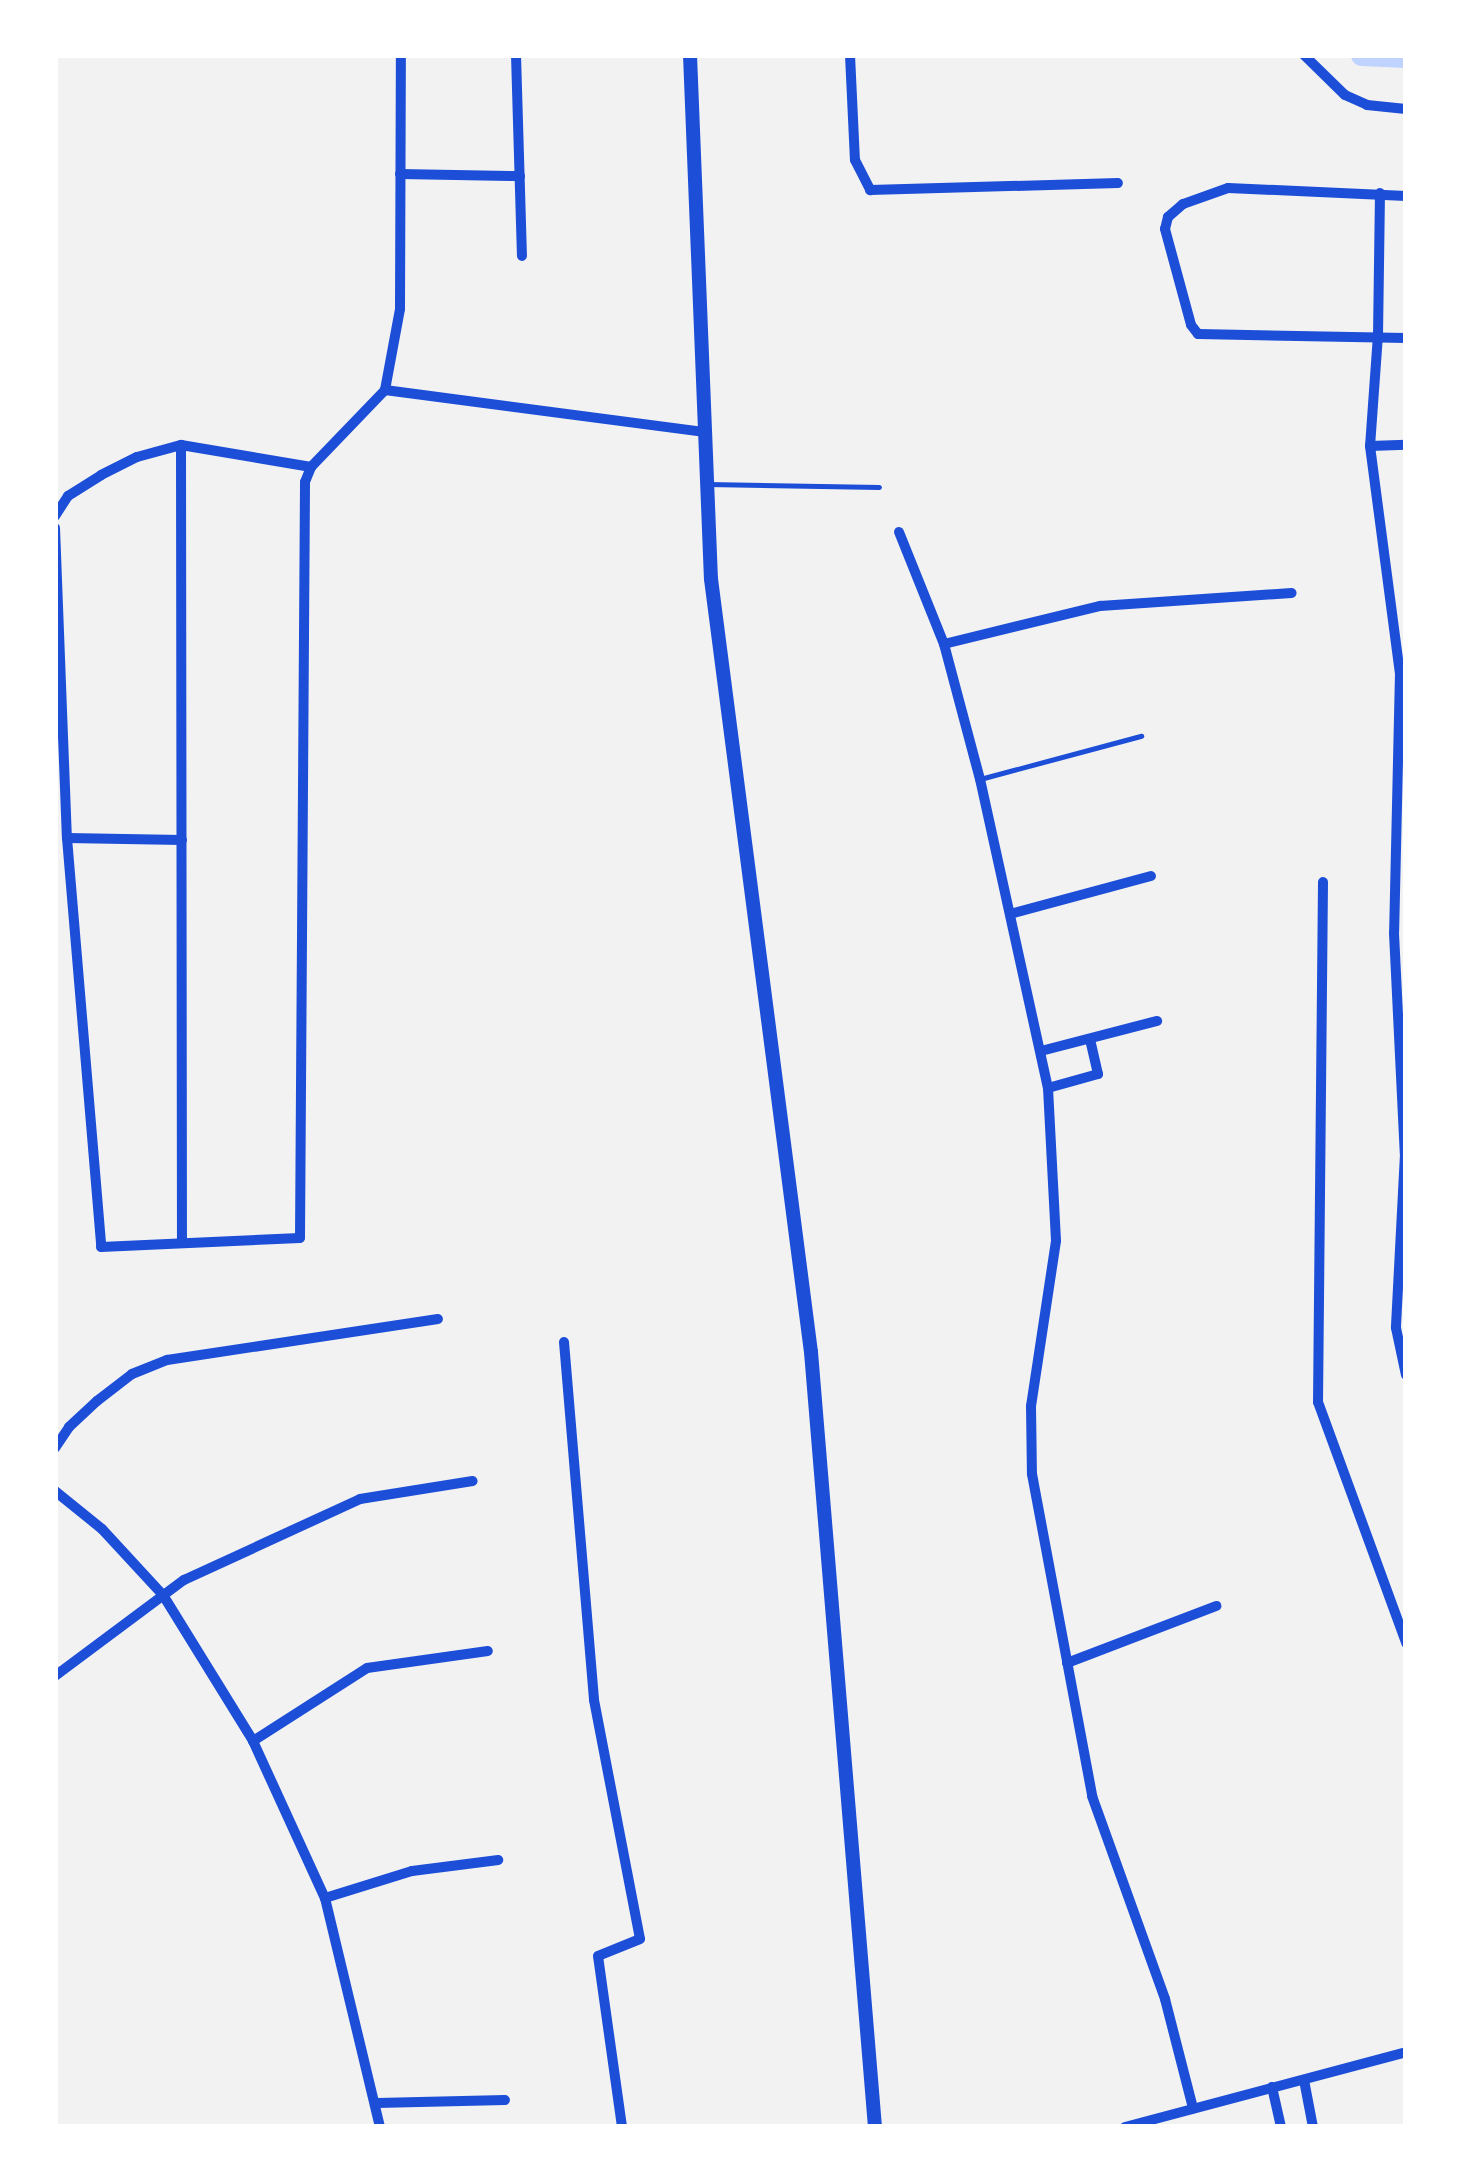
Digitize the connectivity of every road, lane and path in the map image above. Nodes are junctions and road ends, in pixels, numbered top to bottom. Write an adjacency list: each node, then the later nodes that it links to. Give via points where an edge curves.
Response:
1 (401, 55): 7 (street)
2 (516, 55): 8 (street)
3 (690, 55): 16 (street)
4 (850, 55): 9 (street, via 855,160 870,190)
5 (1304, 55): 6 (street, via 1345,95)
6 (1406, 109)
7 (400, 174): 8 (street); 15 (street, via 400,308)
8 (520, 176): 12 (street)
9 (1118, 183)
10 (1380, 193): 11 (street); 13 (street); 13 (street, via 1228,188 1183,204 1165,229 1198,334)
11 (1406, 196)
12 (522, 256)
13 (1378, 336): 14 (street); 19 (street)
14 (1406, 338)
15 (386, 390): 16 (street); 20 (street)
16 (705, 432): 21 (street)
17 (181, 445): 20 (street); 23 (street, via 101,475 68,496); 31 (street)
18 (1406, 445): 19 (street)
19 (1370, 446): 42 (street, via 1400,672 1394,933 1405,1154 1396,1328)
20 (311, 467): 39 (street, via 305,482 299,840 300,1238)
21 (707, 484): 22 (lane); 64 (street, via 711,579 811,1352)
22 (879, 487)
23 (55, 516)
24 (55, 528): 30 (street)
25 (899, 532): 27 (street)
26 (1292, 593): 27 (street, via 1100,606)
27 (944, 644): 29 (street)
28 (1142, 736): 29 (lane)
29 (980, 779): 34 (street)
30 (67, 838): 31 (street); 39 (street, via 101,1247)
31 (182, 840): 39 (street)
32 (1151, 876): 34 (street)
33 (1322, 882): 48 (street, via 1318,1402)
34 (1010, 914): 37 (street)
35 (1157, 1021): 36 (street)
36 (1090, 1039): 37 (street); 38 (street, via 1098,1074)
37 (1042, 1051): 38 (street)
38 (1048, 1088): 50 (street, via 1056,1241 1031,1406 1032,1474)
39 (182, 1242)
40 (438, 1319): 43 (street, via 167,1360 132,1374 97,1401)
41 (564, 1342): 63 (street, via 594,1700 640,1939 598,1956)
42 (1406, 1375)
43 (55, 1448)
44 (473, 1481): 46 (street, via 360,1499)
45 (55, 1491): 46 (street, via 102,1529)
46 (162, 1595): 51 (street); 52 (street)
47 (1216, 1606): 50 (street)
48 (1406, 1643)
49 (488, 1652): 52 (street, via 367,1668)
50 (1067, 1663): 60 (street, via 1092,1796 1166,1999)
51 (55, 1676)
52 (252, 1742): 54 (street)
53 (498, 1860): 54 (street, via 412,1871)
54 (326, 1898): 59 (street)
55 (1406, 2052): 56 (street)
56 (1304, 2080): 57 (street); 67 (street)
57 (1272, 2088): 60 (street); 66 (street)
58 (505, 2100): 59 (street)
59 (377, 2103): 62 (street)
60 (1193, 2108): 61 (street)
61 (1139, 2125): 65 (street)
62 (380, 2127)
63 (622, 2127)
64 (875, 2127)
65 (1125, 2127)
66 (1281, 2127)
67 (1313, 2127)

